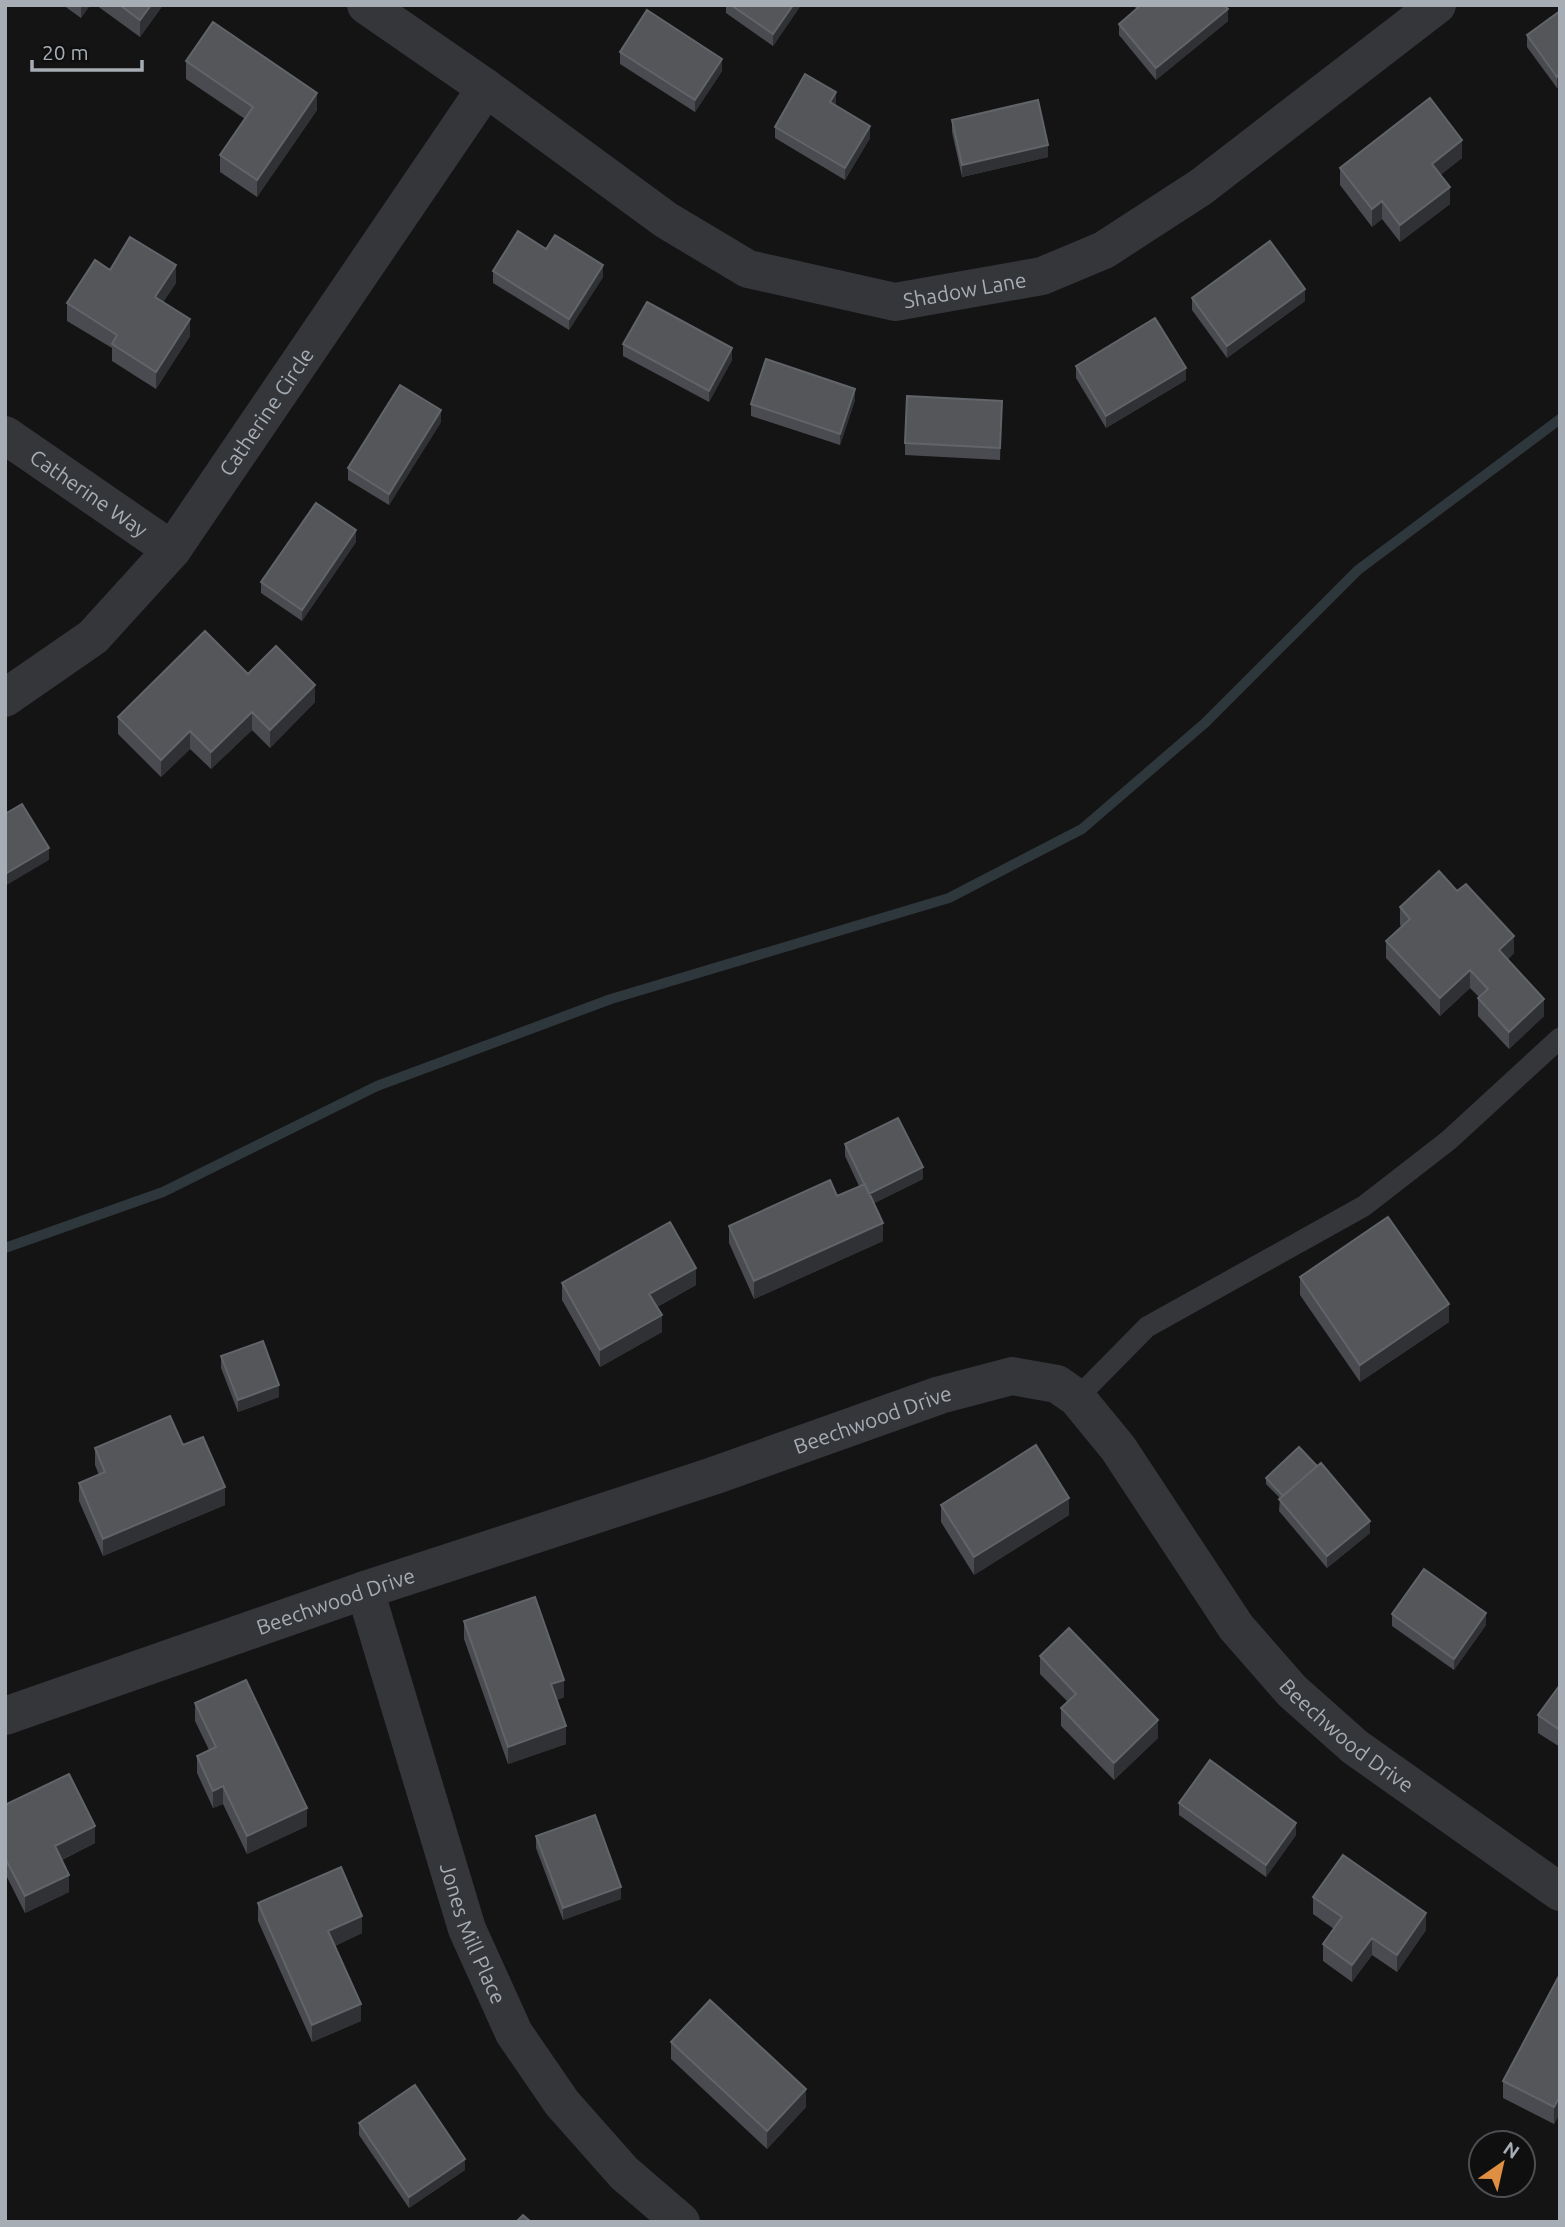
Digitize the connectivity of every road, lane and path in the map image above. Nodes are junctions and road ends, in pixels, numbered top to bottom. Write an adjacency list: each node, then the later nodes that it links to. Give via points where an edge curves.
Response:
1 (366, 5): 3 (street, Shadow Lane)
2 (1437, 5): 3 (street, Shadow Lane, via 1201,187 1104,250 1042,276 895,302 748,269 666,220)
3 (486, 88): 5 (street, Catherine Circle)
4 (5, 435): 5 (street, Catherine Way)
5 (172, 550): 6 (street, Catherine Circle, via 93,637)
6 (5, 698)
7 (1560, 1038): 8 (lane, via 1448,1140 1364,1206 1147,1327)
8 (1077, 1398): 9 (street, Beechwood Drive, via 1057,1384 1012,1376 940,1395 713,1476); 11 (street, Beechwood Drive, via 1118,1448 1236,1627 1292,1691 1355,1747)
9 (365, 1590): 10 (street, Beechwood Drive); 12 (street, Jones Mill Place, via 467,1929 514,2033 562,2103 597,2143)
10 (5, 1716)
11 (1560, 1892)
12 (681, 2222)

